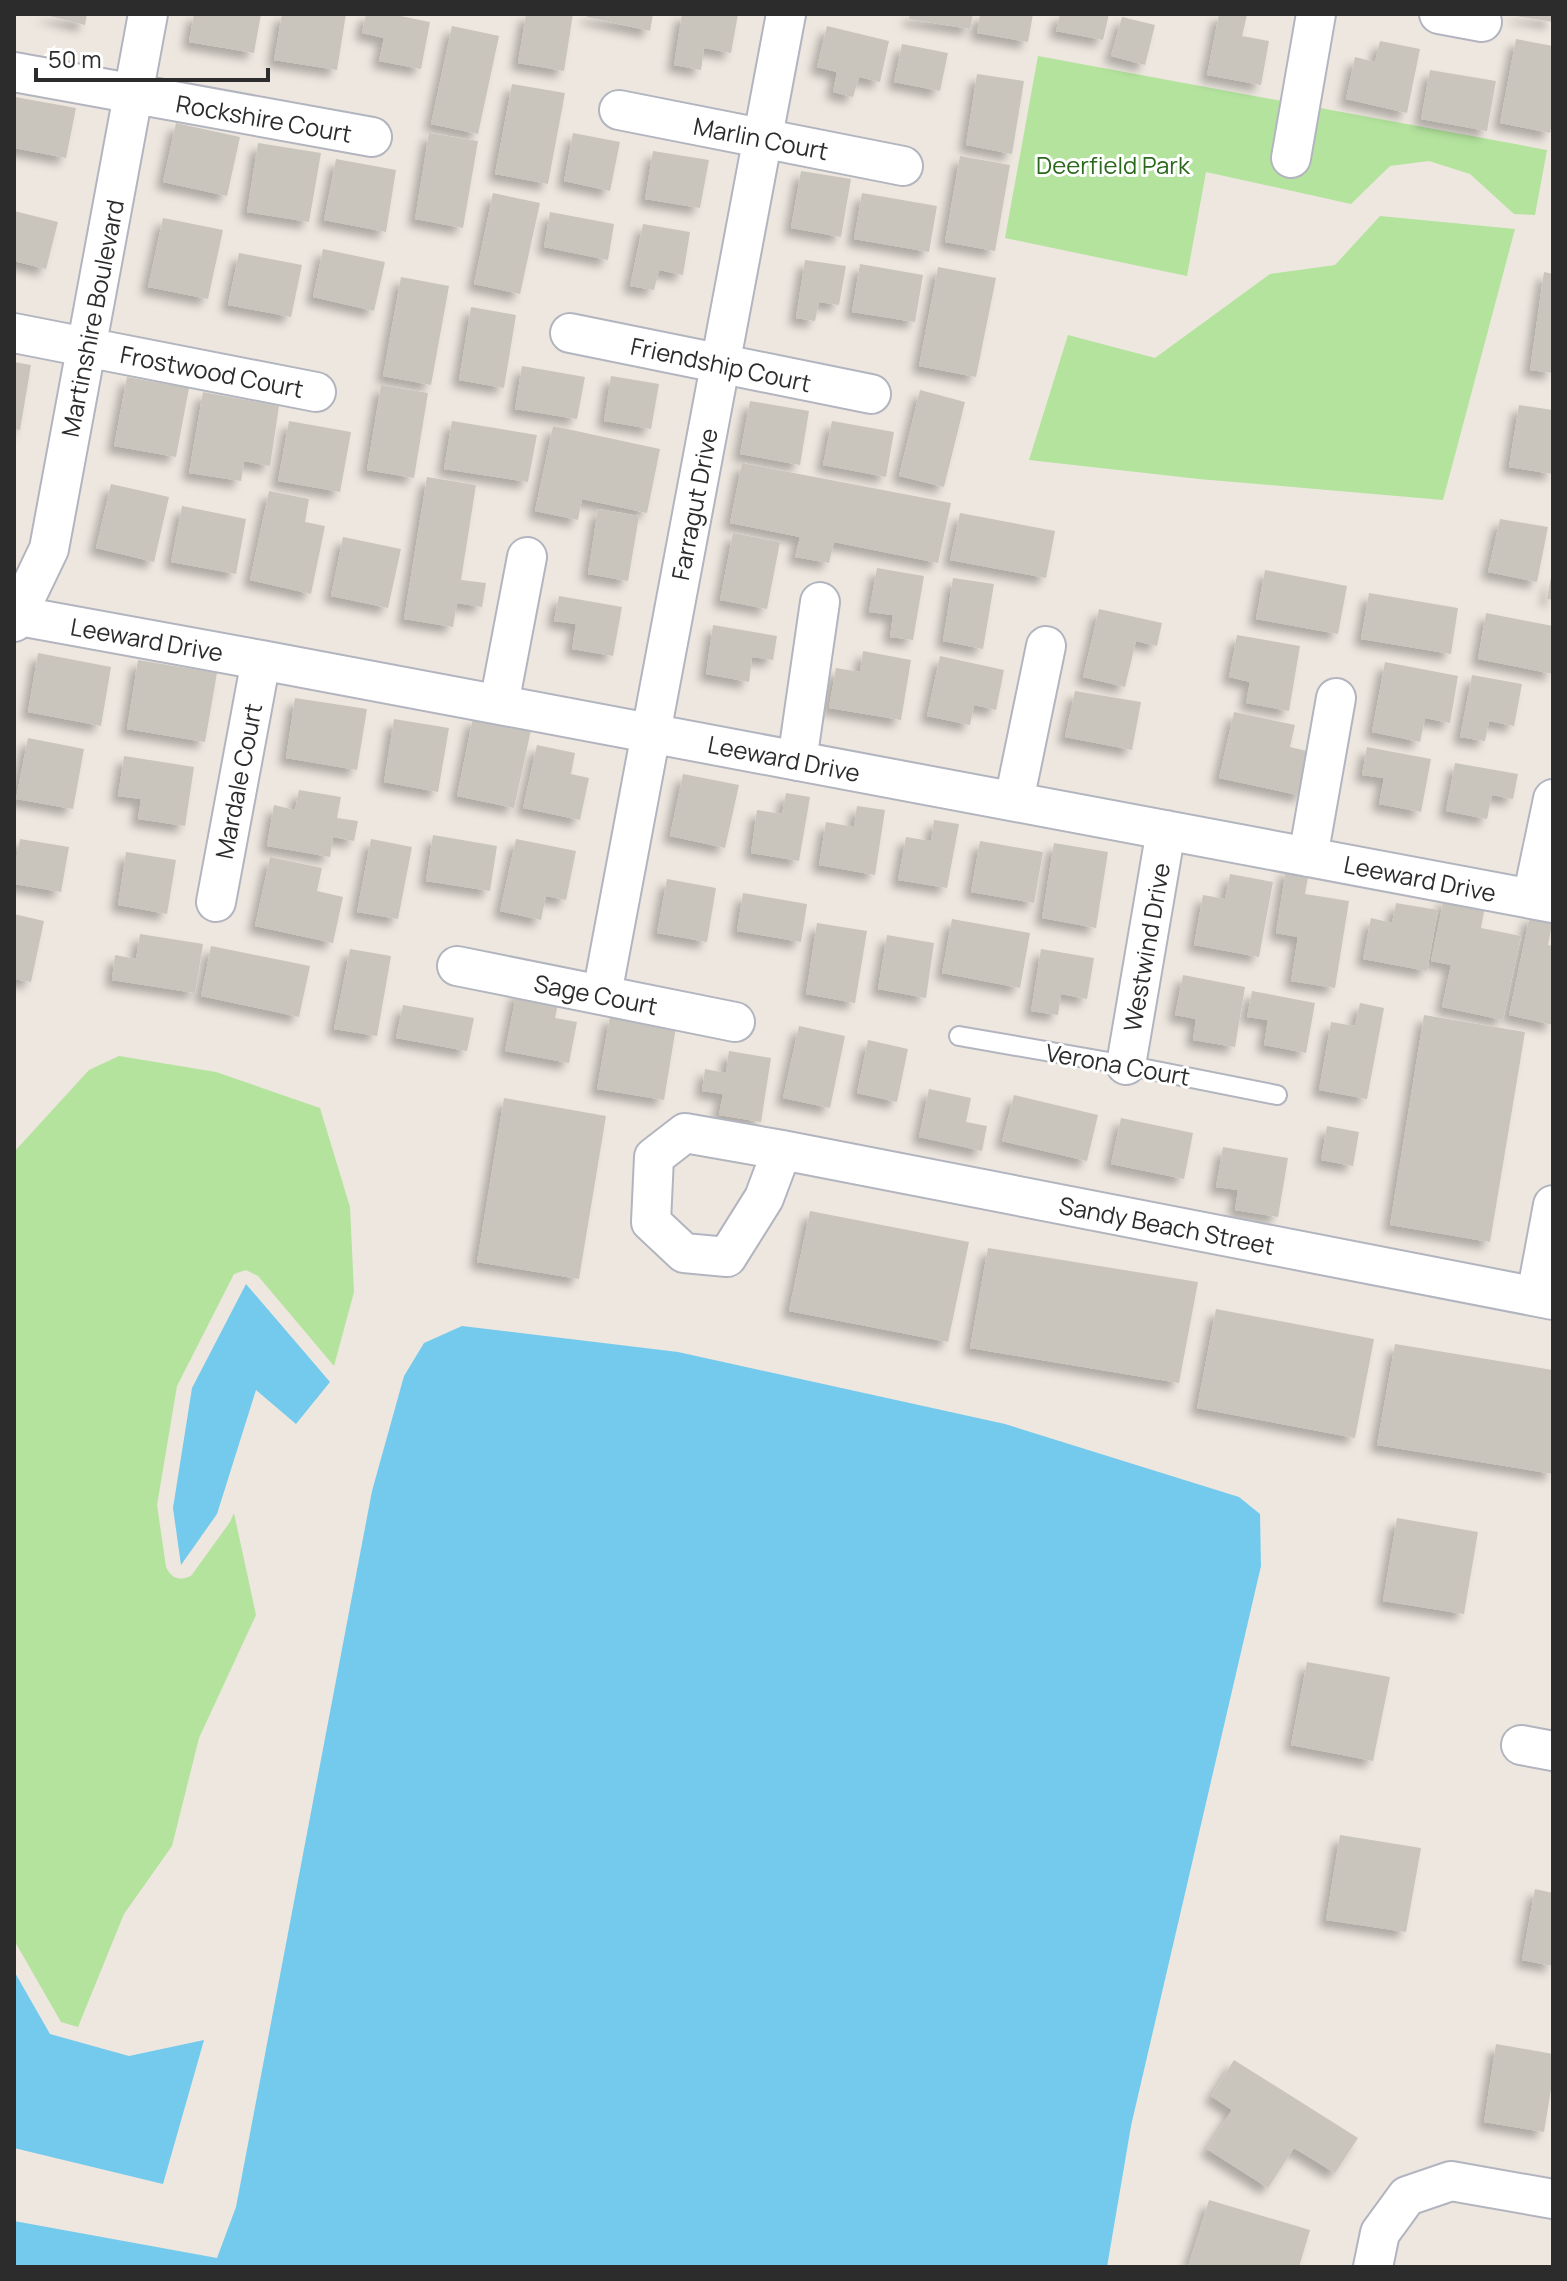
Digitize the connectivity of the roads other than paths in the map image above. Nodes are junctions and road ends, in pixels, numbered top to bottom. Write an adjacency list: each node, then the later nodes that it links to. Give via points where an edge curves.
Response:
1 (148, 14): 7 (street, Martinshire Boulevard)
2 (786, 14): 10 (street, Farragut Drive)
3 (1316, 14): 11 (street)
4 (1439, 14): 5 (street)
5 (1482, 22)
6 (14, 72): 7 (street, Rockshire Court)
7 (133, 95): 9 (street, Rockshire Court); 15 (street, Martinshire Boulevard)
8 (619, 110): 10 (street, Marlin Court)
9 (372, 137)
10 (763, 140): 12 (street, Marlin Court); 16 (street, Farragut Drive)
11 (1291, 158)
12 (903, 166)
13 (14, 333): 15 (street, Frostwood Court)
14 (570, 333): 16 (street, Friendship Court)
15 (86, 346): 17 (street, Frostwood Court); 21 (street, Martinshire Boulevard, via 49,549)
16 (720, 364): 18 (street, Friendship Court); 26 (street, Farragut Drive)
17 (316, 392)
18 (871, 394)
19 (527, 557): 25 (street)
20 (820, 602): 27 (street)
21 (15, 618): 23 (street, Leeward Drive)
22 (1046, 646): 29 (street)
23 (261, 660): 25 (street, Leeward Drive); 33 (street, Mardale Court)
24 (1336, 698): 31 (street)
25 (499, 704): 26 (street, Leeward Drive)
26 (651, 733): 27 (street, Leeward Drive); 35 (street, Farragut Drive)
27 (797, 761): 29 (street, Leeward Drive)
28 (1553, 799): 32 (street)
29 (1014, 801): 30 (street, Leeward Drive)
30 (1166, 830): 31 (street, Leeward Drive); 38 (street, Westwind Drive)
31 (1308, 857): 32 (street, Leeward Drive)
32 (1542, 901)
33 (216, 902)
34 (457, 966): 35 (street, Sage Court)
35 (602, 994): 36 (street, Sage Court)
36 (735, 1022)
37 (959, 1036): 38 (lane, Verona Court)
38 (1126, 1065): 39 (lane, Verona Court)
39 (1277, 1095)
40 (782, 1150): 42 (street, Sandy Beach Street)
41 (1553, 1205): 42 (street)
42 (1544, 1298)
43 (1553, 2199): 44 (street, via 1451,2181 1407,2196 1380,2233)
44 (1373, 2267)

